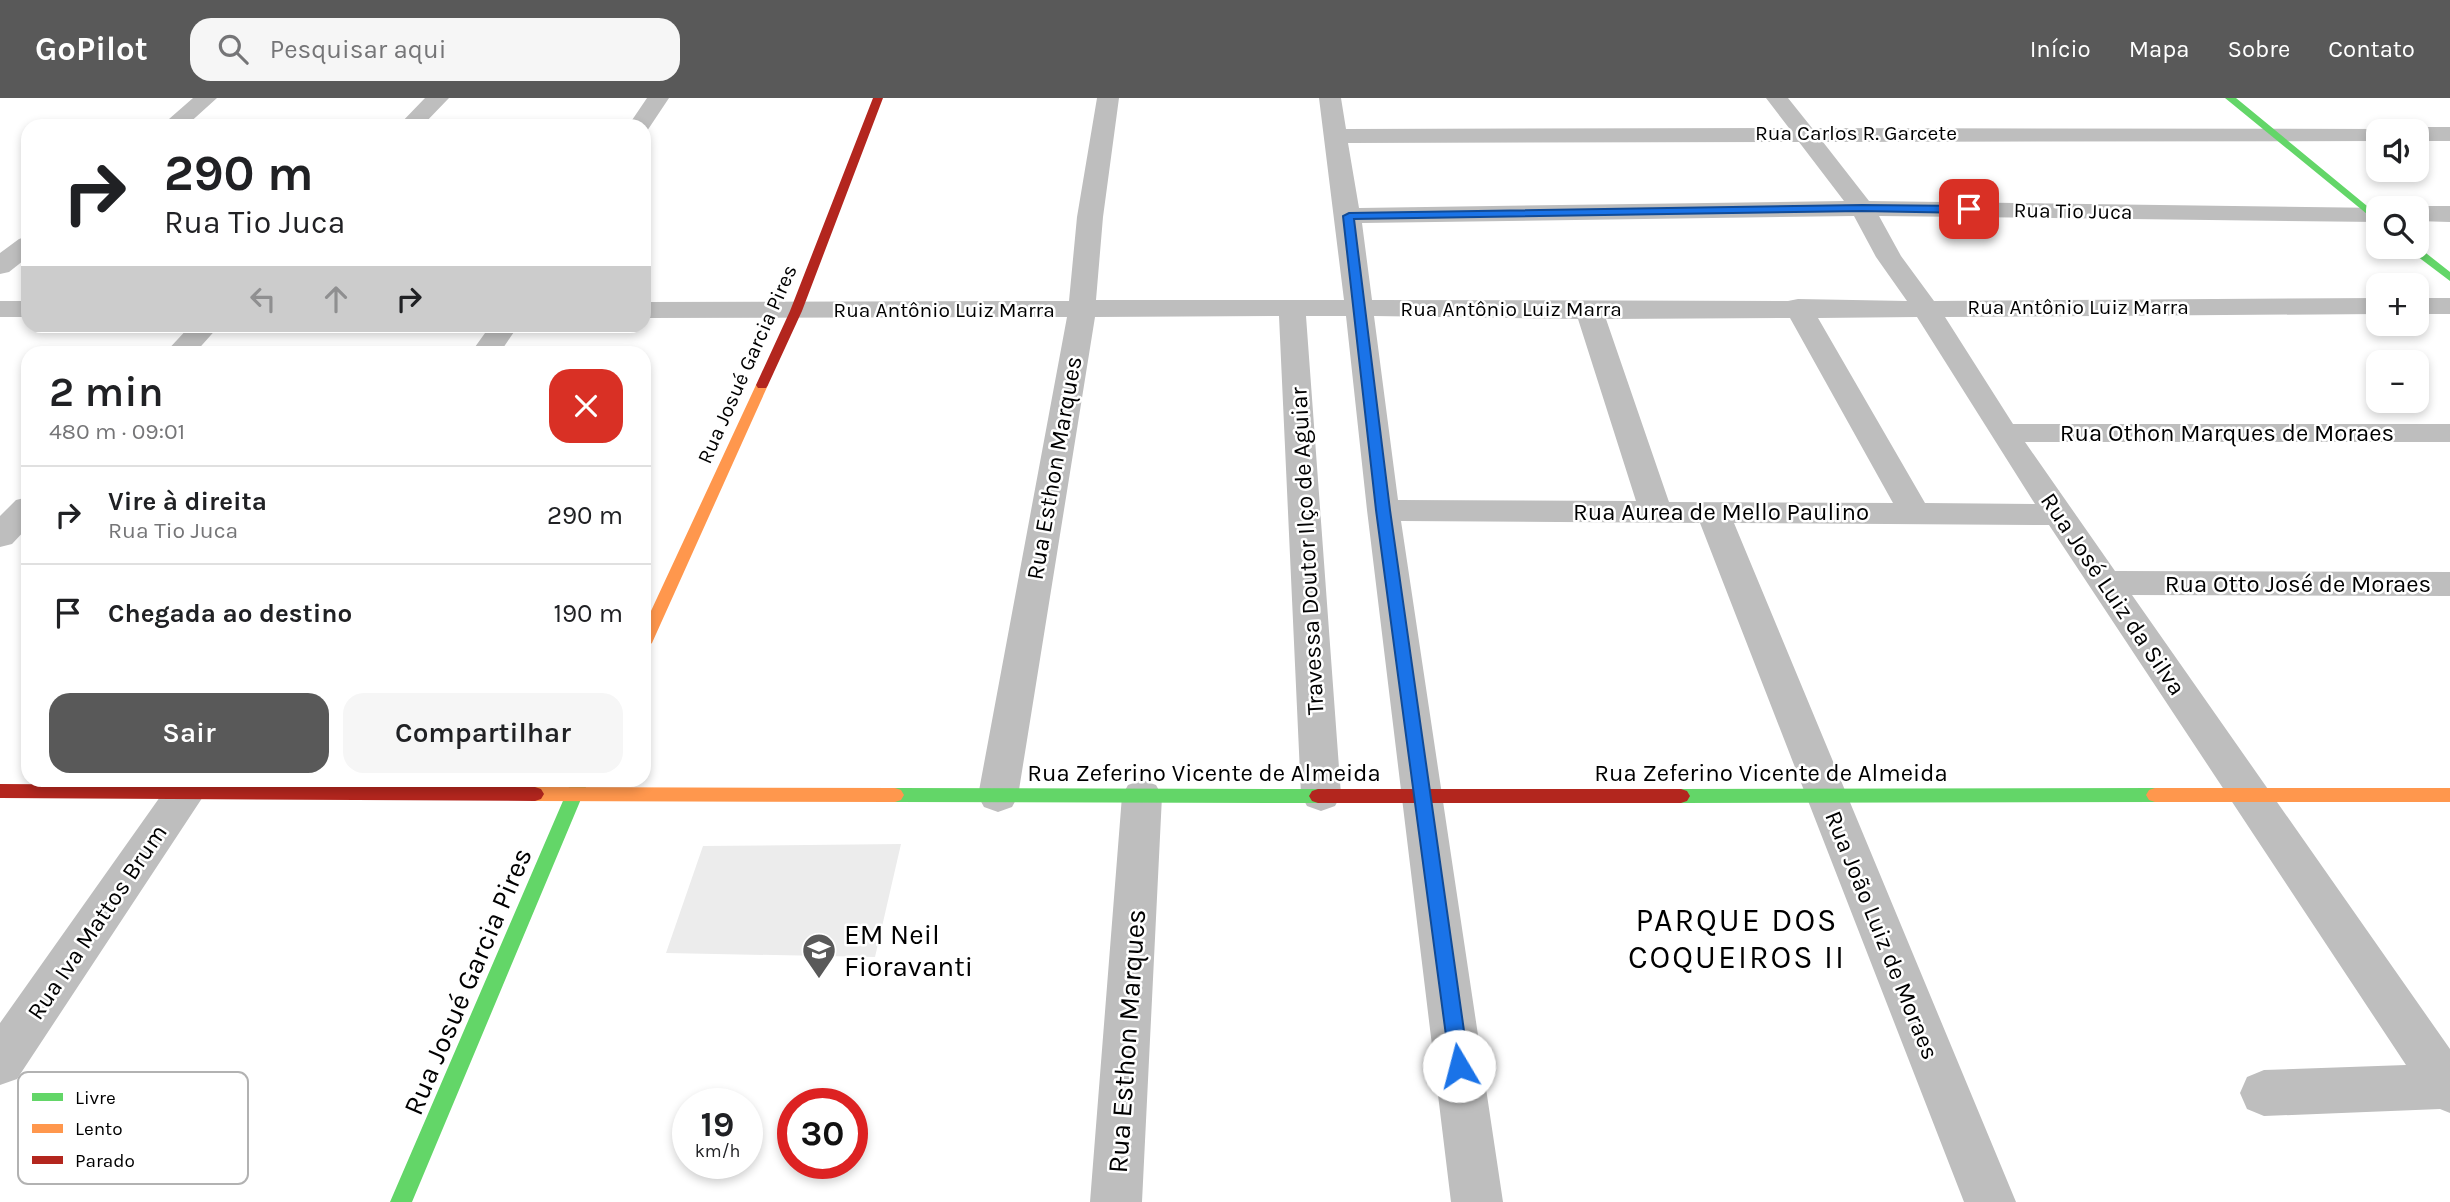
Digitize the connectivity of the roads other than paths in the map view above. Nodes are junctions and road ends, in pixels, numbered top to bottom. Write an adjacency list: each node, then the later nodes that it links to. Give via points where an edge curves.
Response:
1 (206, 98): 9 (street)
2 (438, 98): 10 (street)
3 (658, 98): 11 (street)
4 (878, 98): 39 (street, Rua Josué Garcia Pires)
5 (1108, 98): 37 (street, Rua Esthon Marques)
6 (1329, 98): 17 (street)
7 (1777, 98): 12 (street, Rua José Luiz da Silva)
8 (2230, 98): 13 (street)
9 (180, 119)
10 (416, 119)
11 (644, 119)
12 (1801, 133): 13 (street, Rua Carlos R. Garcete); 17 (street, Rua Carlos R. Garcete); 18 (street, Rua José Luiz da Silva)
13 (2275, 134): 14 (street, Rua Carlos R. Garcete); 19 (street)
14 (2366, 134)
15 (2429, 134): 16 (street)
16 (2450, 134)
17 (1333, 136): 22 (street)
18 (1862, 208): 22 (street, Rua Tio Juca); 23 (street, Rua Tio Juca); 32 (street, Rua José Luiz da Silva, via 1889,257)
19 (2366, 208)
20 (2429, 214): 21 (street)
21 (2450, 214)
22 (1349, 216): 34 (street)
23 (2366, 216)
24 (21, 250): 26 (street)
25 (2426, 259): 27 (street)
26 (0, 266)
27 (2450, 278)
28 (2366, 306): 32 (street, Rua Antônio Luiz Marra)
29 (2429, 306): 30 (street)
30 (2450, 306)
31 (1798, 307): 32 (street, Rua Antônio Luiz Marra); 40 (street, Rua Antônio Luiz Marra); 49 (street)
32 (1925, 307): 43 (street, Rua José Luiz da Silva)
33 (1292, 308): 34 (street, Rua Antônio Luiz Marra); 37 (street, Rua Antônio Luiz Marra); 59 (street, Travessa Doutor Ilço de Aguiar)
34 (1357, 308): 40 (street, Rua Antônio Luiz Marra); 45 (street)
35 (0, 309): 36 (street)
36 (21, 309)
37 (1082, 309): 39 (street, Rua Antônio Luiz Marra); 61 (street, Rua Esthon Marques)
38 (651, 310): 39 (street, Rua Antônio Luiz Marra)
39 (796, 311): 54 (street, Rua Josué Garcia Pires)
40 (1589, 311): 46 (street)
41 (198, 333): 42 (street)
42 (186, 346)
43 (2003, 433): 44 (street, Rua Othon Marques de Moraes); 50 (street, Rua José Luiz da Silva)
44 (2450, 433)
45 (1383, 510): 46 (street, Rua Aurea de Mello Paulino); 63 (street)
46 (1656, 512): 47 (street, Rua Aurea de Mello Paulino)
47 (1713, 513): 49 (street, Rua Aurea de Mello Paulino); 64 (street, Rua João Luiz de Moraes)
48 (21, 514): 51 (street)
49 (1915, 514): 50 (street, Rua Aurea de Mello Paulino)
50 (2059, 515): 52 (street, Rua José Luiz da Silva)
51 (0, 536)
52 (2104, 583): 53 (street, Rua Otto José de Moraes); 65 (street, Rua José Luiz da Silva)
53 (2450, 584)
54 (651, 628)
55 (152, 787): 58 (street, Rua Zeferino Vicente de Almeida)
56 (189, 787): 66 (street, Rua Iva Mattos Brum)
57 (578, 787): 61 (street, Rua Zeferino Vicente de Almeida); 69 (street, Rua Josué Garcia Pires)
58 (0, 791)
59 (1321, 795): 62 (street, Rua Zeferino Vicente de Almeida); 63 (street, Rua Zeferino Vicente de Almeida)
60 (2450, 795): 65 (street, Rua Zeferino Vicente de Almeida)
61 (998, 796): 62 (street, Rua Zeferino Vicente de Almeida)
62 (1142, 796): 70 (street, Rua Esthon Marques)
63 (1422, 796): 64 (street, Rua Zeferino Vicente de Almeida); 71 (street)
64 (1826, 796): 65 (street, Rua Zeferino Vicente de Almeida); 72 (street, Rua João Luiz de Moraes)
65 (2249, 796): 67 (street, Rua José Luiz da Silva)
66 (0, 1063)
67 (2449, 1087): 68 (street)
68 (2264, 1093)
69 (401, 1202)
70 (1116, 1202)
71 (1477, 1202)
72 (1990, 1202)

